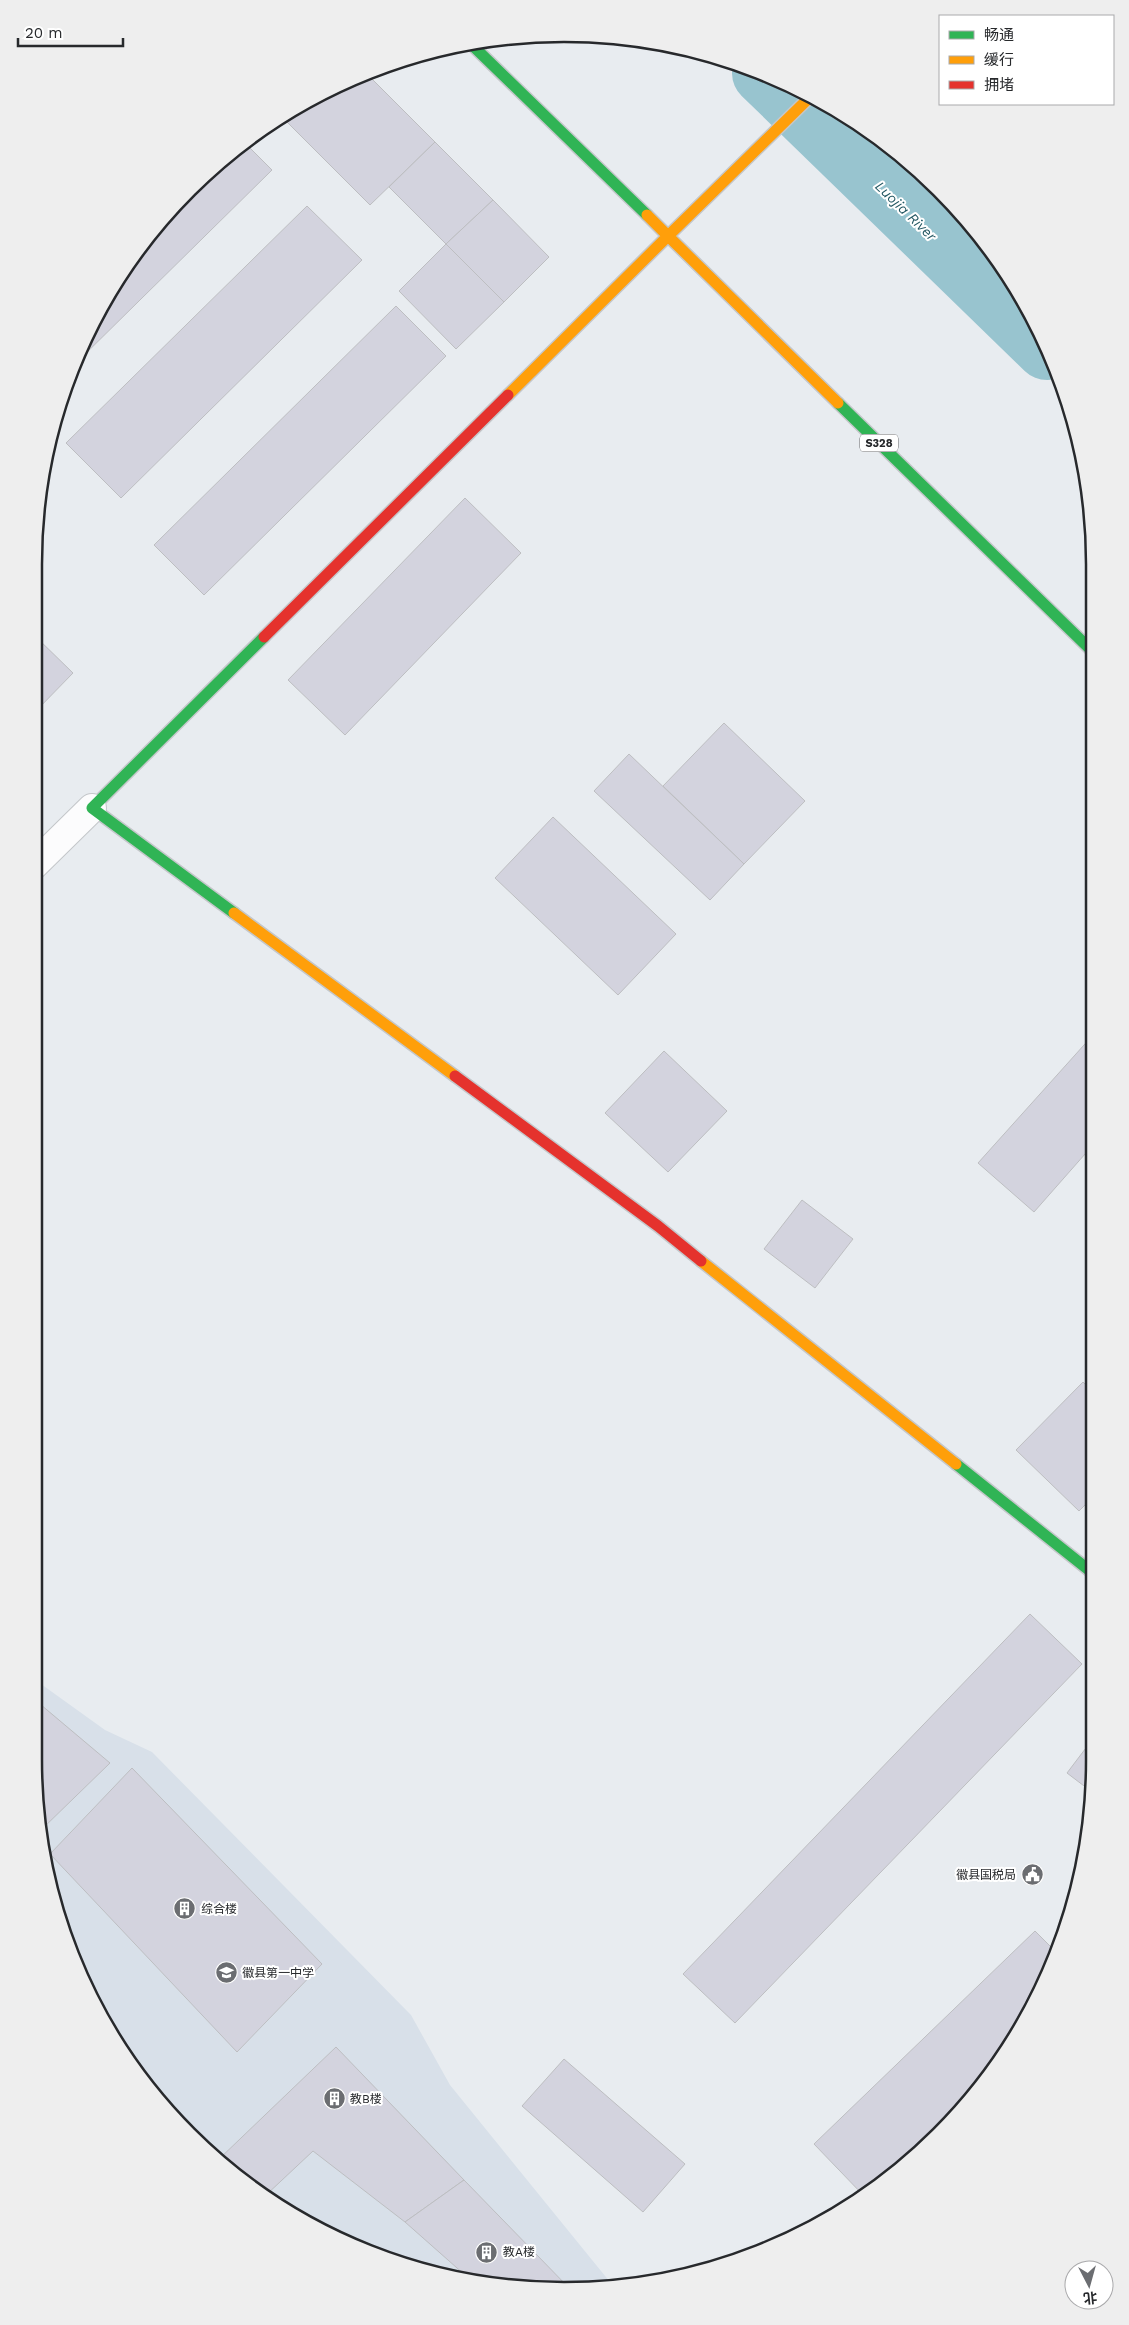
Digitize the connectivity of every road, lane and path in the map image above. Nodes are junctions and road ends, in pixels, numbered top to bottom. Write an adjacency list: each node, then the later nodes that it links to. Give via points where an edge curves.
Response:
1 (478, 50): 3 (street)
2 (806, 101): 3 (street)
3 (668, 236): 4 (street, S328); 5 (street)
4 (1086, 645)
5 (92, 808): 6 (street); 7 (street, via 658,1226)
6 (42, 857)
7 (1086, 1568)

